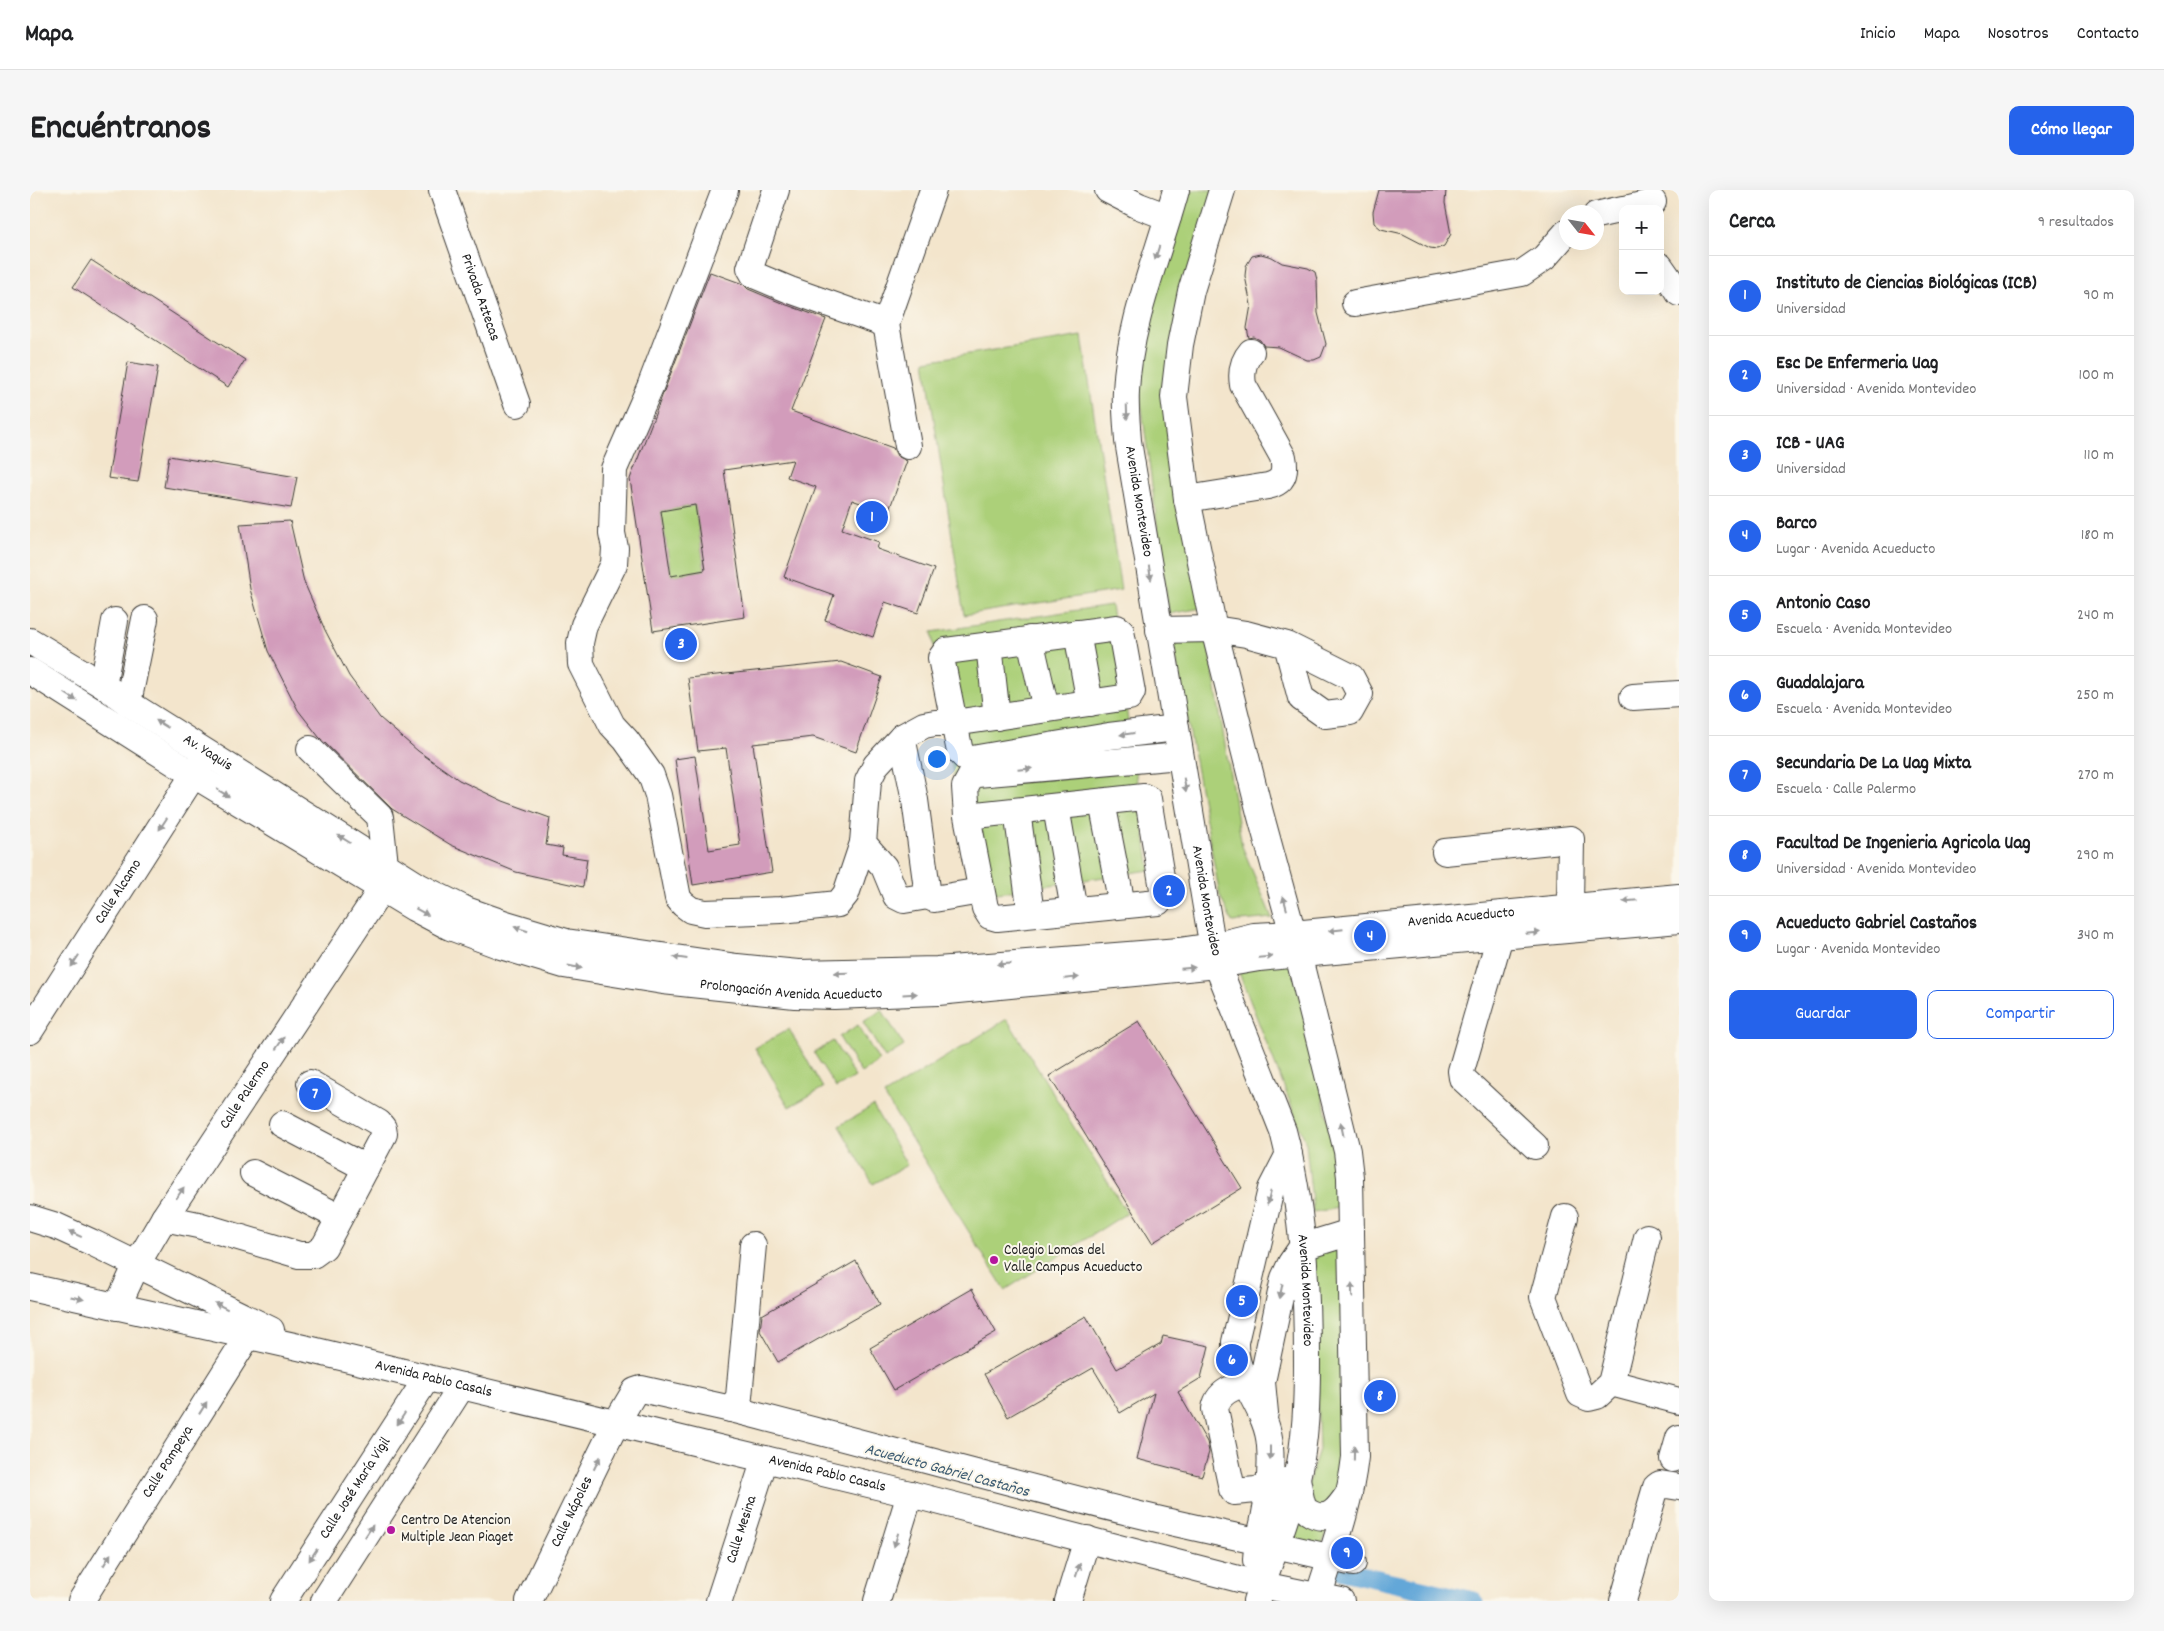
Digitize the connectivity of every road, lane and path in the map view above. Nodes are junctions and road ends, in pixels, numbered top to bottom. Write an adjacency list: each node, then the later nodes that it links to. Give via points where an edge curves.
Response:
1 (442, 190): 19 (street, Privada Aztecas)
2 (725, 190): 51 (street, via 650,387 614,469 614,564 584,625 580,643 581,664 612,725 651,775 658,795 678,898 691,910 706,913 781,910 838,904 846,894)
3 (776, 190): 17 (street, via 750,268 754,275)
4 (933, 190): 17 (street)
5 (1108, 190): 12 (street)
6 (1176, 190): 12 (street, Avenida Montevideo)
7 (1214, 192): 21 (street, via 1180,345 1174,397)
8 (1653, 200): 9 (street)
9 (1637, 205)
10 (1619, 210): 11 (street)
11 (1604, 213)
12 (1168, 217): 25 (street, Avenida Montevideo, one-way to 25, via 1134,334 1126,391 1128,441)
13 (1559, 241): 16 (street, via 1544,258 1522,273)
14 (1664, 272): 15 (street)
15 (1679, 293)
16 (1355, 303)
17 (886, 324): 20 (street)
18 (1251, 352): 21 (street, via 1241,373 1243,385 1283,457 1285,468 1282,478 1277,484 1268,486)
19 (517, 404)
20 (908, 446)
21 (1187, 499): 24 (street)
22 (145, 619): 35 (street)
23 (116, 621): 32 (street)
24 (1214, 629): 25 (street); 29 (street); 64 (street, one-way to 24)
25 (1159, 630): 40 (street, Avenida Montevideo)
26 (1077, 633): 27 (street); 36 (street); 36 (street, via 1117,628 1121,631 1131,695)
27 (1030, 640): 28 (street); 37 (street)
28 (989, 645): 38 (street); 39 (street, via 948,650 941,658)
29 (1287, 645)
30 (32, 648): 32 (street, Av. Yaquis)
31 (30, 671): 46 (street, Av. Yaquis, one-way to 46)
32 (104, 685): 35 (street, Av. Yaquis)
33 (1679, 694): 34 (street)
34 (1633, 697)
35 (128, 703): 43 (street, Av. Yaquis, one-way to 35)
36 (1090, 703): 37 (street)
37 (1046, 709): 38 (street)
38 (997, 717): 39 (street)
39 (954, 723): 41 (street, via 924,725); 45 (street, via 960,752)
40 (1176, 728): 44 (street, Avenida Montevideo); 45 (street, one-way to 45, via 1109,736)
41 (902, 737): 51 (street, via 876,765 868,781); 55 (street, via 915,800)
42 (310, 749): 53 (street, via 380,818)
43 (208, 753): 46 (street, Calle Alcamo); 53 (street, Av. Yaquis, one-way to 43)
44 (1180, 756): 45 (street, one-way to 44); 65 (street, Avenida Montevideo, one-way to 65)
45 (974, 767): 50 (street, via 965,787)
46 (194, 775): 53 (street, Av. Yaquis, one-way to 53); 66 (street, Calle Alcamo, one-way to 66)
47 (1102, 802): 48 (street); 57 (street); 57 (street, via 1148,799 1164,895 1158,902)
48 (1056, 807): 49 (street); 59 (street)
49 (1017, 810): 50 (street); 60 (street)
50 (967, 816): 54 (street)
51 (863, 843): 55 (street, via 884,867 896,896 904,900)
52 (1445, 852): 58 (street, via 1571,839)
53 (382, 877): 65 (street, Prolongación Avenida Acueducto, via 450,927 501,946 564,965 663,981 797,984 875,995 938,992); 76 (street, Calle Palermo, one-way to 53, via 373,902)
54 (981, 891): 55 (street, via 934,898); 60 (street, via 984,908 990,916)
55 (928, 896)
56 (1679, 896): 58 (street, Avenida Acueducto, one-way to 58)
57 (1122, 905): 59 (street)
58 (1570, 906): 62 (street, Avenida Acueducto)
59 (1074, 910): 60 (street)
60 (1031, 914)
61 (1679, 920): 63 (street, Avenida Acueducto, one-way to 61)
62 (1448, 930): 63 (street, Avenida Acueducto); 64 (street, Avenida Acueducto)
63 (1500, 936): 69 (street, via 1461,1071 1465,1083)
64 (1296, 944): 65 (street, Avenida Acueducto, via 1251,959); 77 (street, one-way to 64, via 1350,1177 1345,1142)
65 (1216, 956): 70 (street, Avenida Montevideo, via 1283,1130)
66 (30, 1030)
67 (310, 1082): 71 (street, via 383,1128 384,1134)
68 (282, 1124): 71 (street)
69 (1535, 1146)
70 (1289, 1154): 80 (street, Avenida Montevideo); 86 (street, one-way to 86, via 1271,1189 1235,1342 1238,1368)
71 (366, 1168): 73 (street)
72 (253, 1173): 73 (street)
73 (339, 1217): 76 (street, via 324,1247 313,1255 299,1255)
74 (1565, 1217): 87 (street, via 1543,1298 1580,1394 1588,1398 1597,1396)
75 (30, 1218): 81 (street, Avenida Pablo Casals, one-way to 75, via 56,1226)
76 (164, 1218): 81 (street, Calle Palermo)
77 (1351, 1232): 80 (street); 96 (street, one-way to 77, via 1355,1457)
78 (1647, 1237): 87 (street)
79 (753, 1245): 90 (street, via 739,1397)
80 (1302, 1247): 86 (street, one-way to 86, via 1284,1278); 93 (street, Avenida Montevideo, via 1307,1318 1307,1396 1305,1439)
81 (137, 1264): 83 (street, Calle Palermo); 84 (street, Avenida Pablo Casals, one-way to 81)
82 (34, 1295): 83 (street, Avenida Pablo Casals, one-way to 83)
83 (117, 1307): 84 (street, Avenida Pablo Casals)
84 (252, 1330): 85 (street, Avenida Pablo Casals, via 312,1350); 103 (street, Calle Pompeya, one-way to 84)
85 (427, 1378): 88 (street, Avenida Pablo Casals); 104 (street, Calle José María Vigil, one-way to 104)
86 (1254, 1382): 94 (street, one-way to 94, via 1270,1444); 94 (street, via 1218,1398 1215,1409 1234,1492)
87 (1611, 1383): 89 (street)
88 (462, 1386): 91 (street, Avenida Pablo Casals); 105 (street, one-way to 88)
89 (1679, 1401)
90 (732, 1410): 91 (street, Calle Nápoles, via 640,1389 635,1391); 99 (street, via 1122,1511)
91 (616, 1423): 92 (street, Avenida Pablo Casals); 106 (street, Calle Nápoles, one-way to 91)
92 (765, 1459): 97 (street, Avenida Pablo Casals); 107 (street, Calle Mesina)
93 (1297, 1478): 94 (street); 96 (street, via 1303,1505 1317,1516 1327,1516 1336,1511); 99 (street, Avenida Montevideo)
94 (1270, 1485): 99 (street)
95 (1679, 1487): 110 (street, via 1660,1484 1656,1487)
96 (1351, 1489): 100 (street)
97 (910, 1494): 98 (street, Avenida Pablo Casals); 108 (street, one-way to 108)
98 (1087, 1539): 101 (street, Avenida Pablo Casals); 109 (street, one-way to 98)
99 (1268, 1544): 100 (street); 101 (street, via 1256,1557)
100 (1343, 1561): 102 (street)
101 (1259, 1593): 102 (street, Avenida Pablo Casals)
102 (1325, 1599)
103 (81, 1601)
104 (284, 1601)
105 (324, 1601)
106 (529, 1601)
107 (719, 1601)
108 (877, 1601)
109 (1068, 1601)
110 (1623, 1601)

